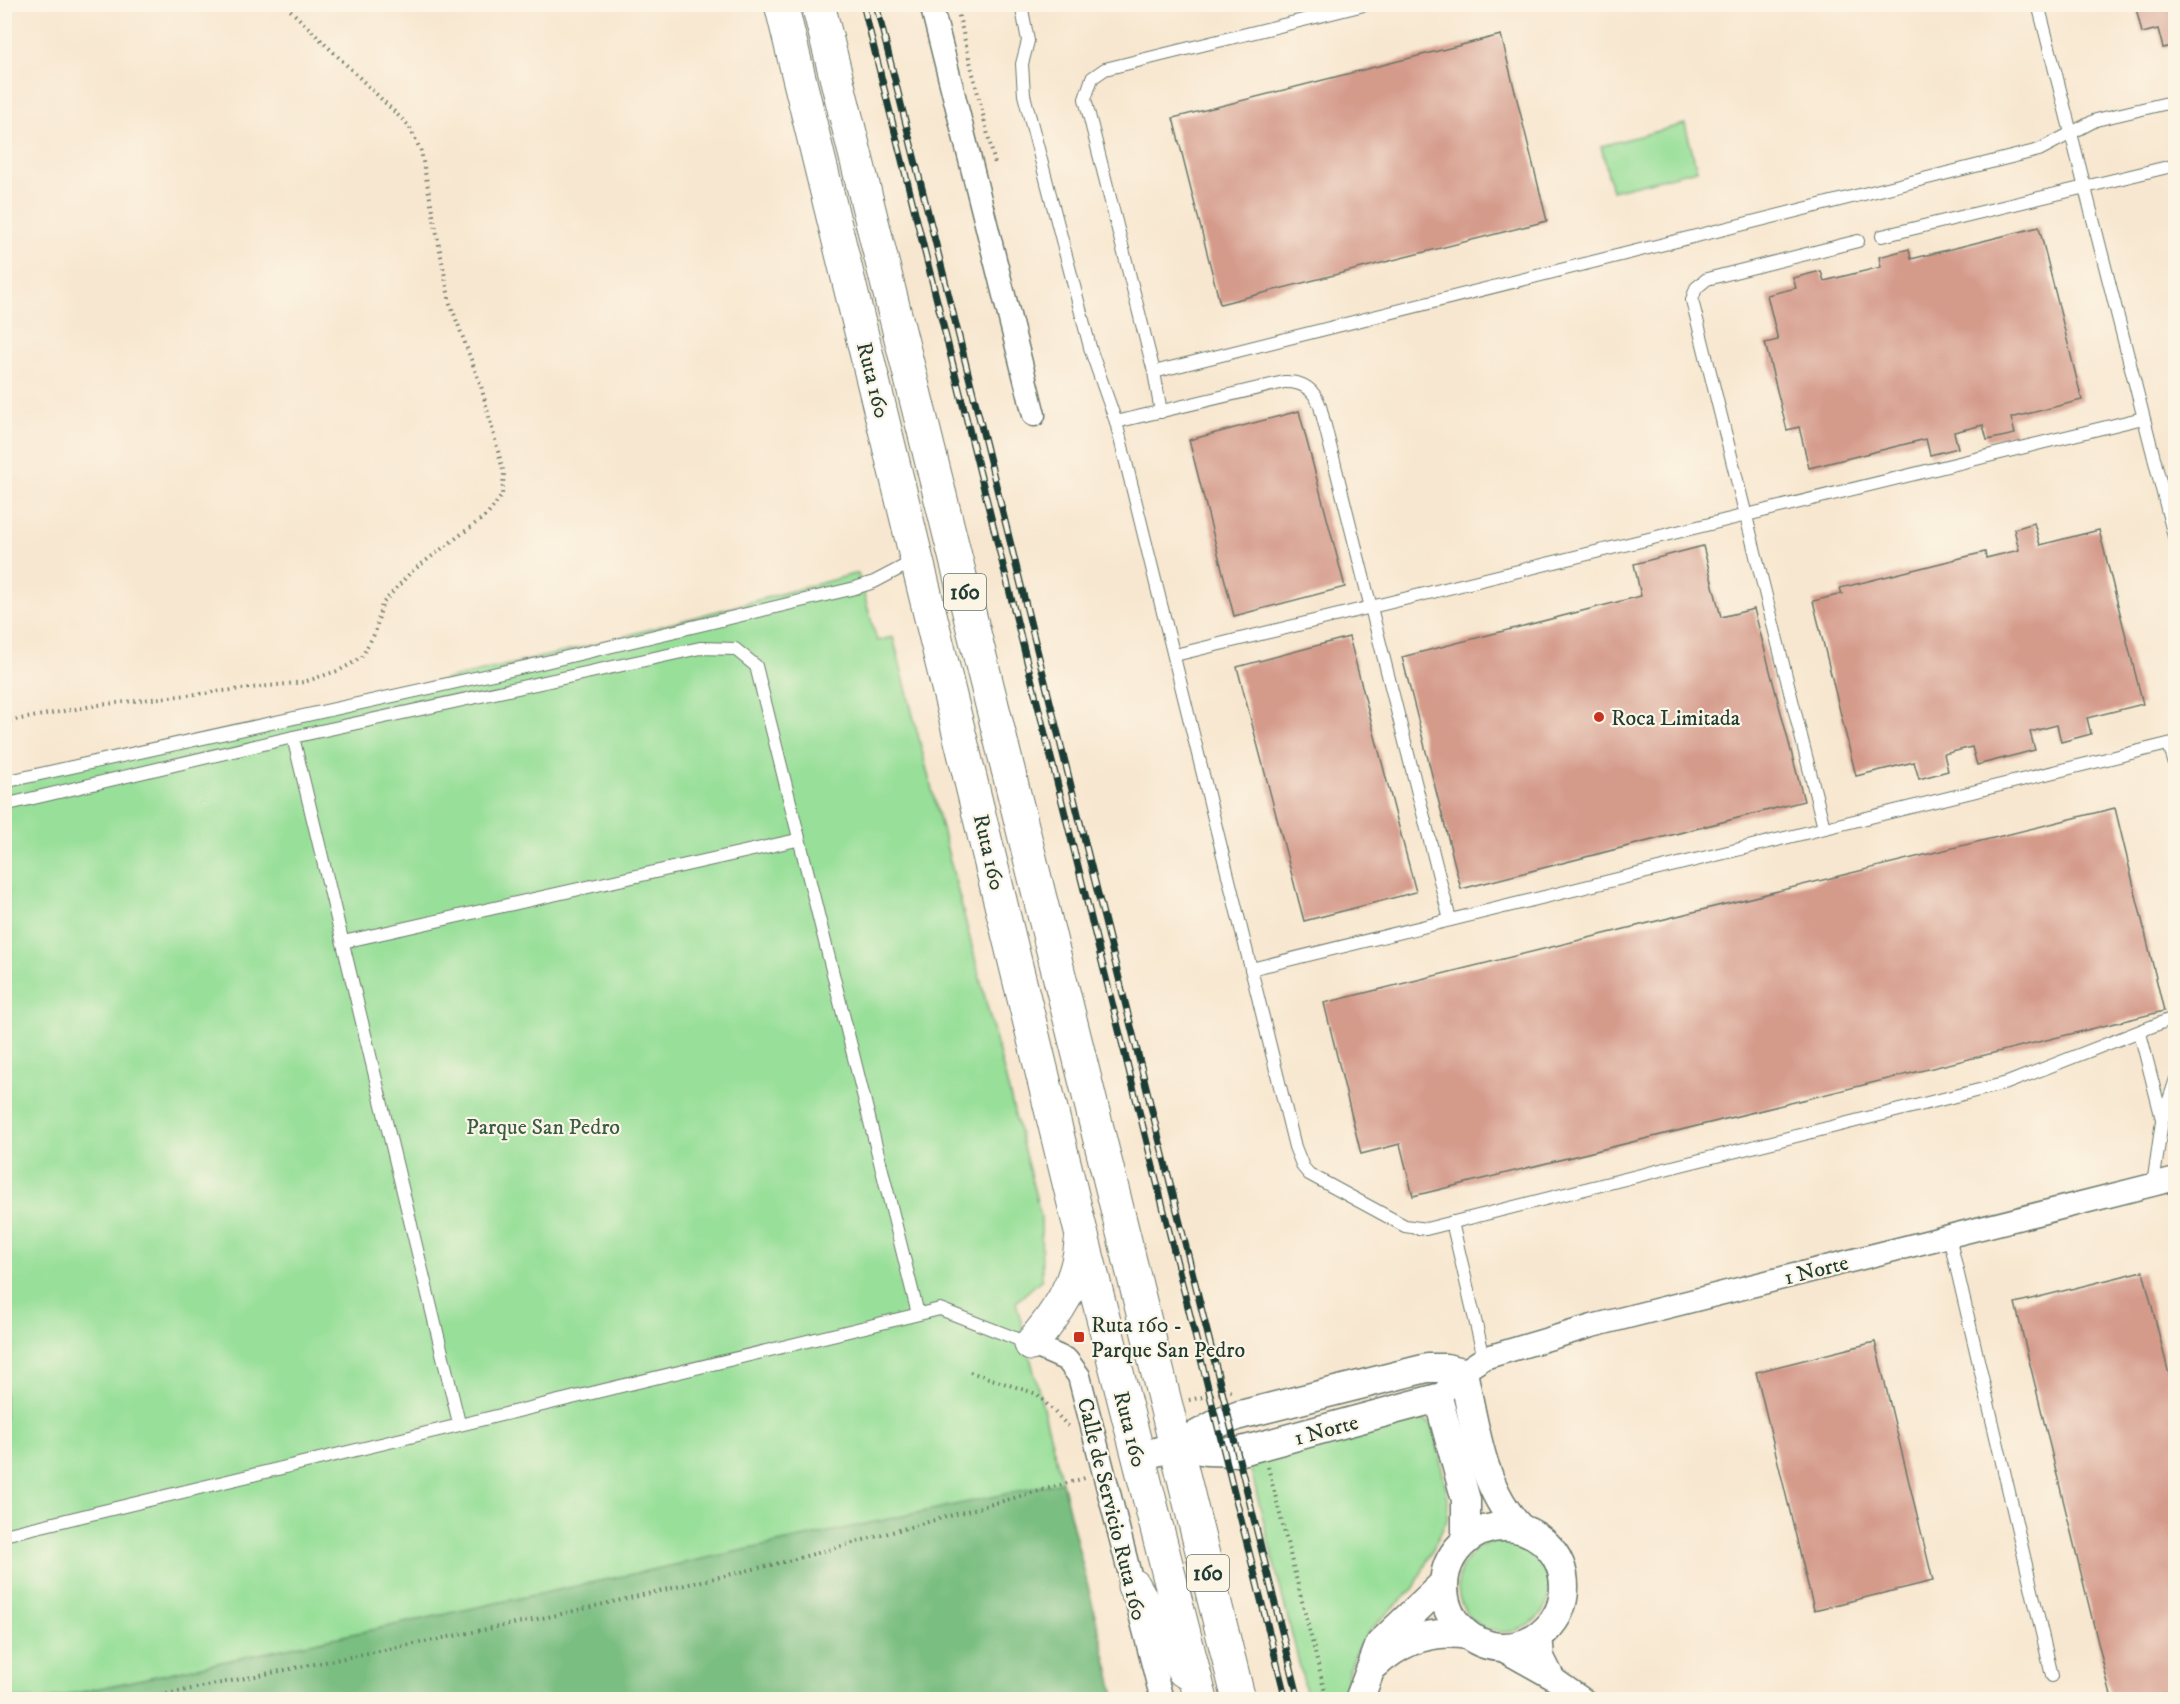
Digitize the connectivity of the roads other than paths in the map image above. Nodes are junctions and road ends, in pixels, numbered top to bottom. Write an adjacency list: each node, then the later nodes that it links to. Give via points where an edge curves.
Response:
1 (767, 4): 8 (highway)
2 (781, 4): 8 (highway, Ruta 160 / 160)
3 (818, 4): 50 (highway, Ruta 160 / 160)
4 (931, 4): 17 (street)
5 (1021, 4): 19 (lane, via 1028,41 1022,64 1024,95 1091,351)
6 (1368, 4): 15 (lane, via 1105,69 1088,84 1085,99)
7 (2038, 4): 10 (lane)
8 (797, 70): 22 (highway, Ruta 160 / 160)
9 (2175, 101): 10 (lane, via 2096,120)
10 (2071, 133): 12 (lane); 15 (lane, via 2028,153)
11 (2175, 165): 12 (lane)
12 (2085, 187): 13 (lane); 18 (lane)
13 (1882, 236)
14 (1858, 241): 20 (lane, via 1707,279 1694,294 1693,306)
15 (1154, 372): 16 (lane)
16 (1161, 412): 19 (lane); 23 (lane, via 1284,382 1309,388 1320,406)
17 (1034, 415)
18 (2144, 418): 20 (lane); 21 (lane)
19 (1116, 422): 24 (lane)
20 (1746, 515): 23 (lane); 30 (lane)
21 (2175, 544)
22 (918, 558): 28 (lane, via 855,588 529,666); 43 (highway, Ruta 160 / 160)
23 (1372, 607): 24 (lane); 32 (lane)
24 (1175, 655): 34 (lane)
25 (293, 737): 29 (lane); 31 (lane, via 700,648 735,649 756,666); 33 (lane)
26 (2172, 743): 27 (lane); 30 (lane)
27 (2175, 768)
28 (4, 782)
29 (4, 805)
30 (1824, 828): 32 (lane)
31 (798, 840): 33 (lane); 45 (lane)
32 (1450, 920): 34 (lane)
33 (343, 942): 49 (lane)
34 (1251, 969): 42 (lane, via 1303,1167 1317,1180 1405,1226 1426,1229)
35 (2175, 1017): 36 (lane)
36 (2140, 1033): 38 (lane); 42 (lane, via 2007,1083)
37 (2175, 1079): 38 (lane)
38 (2161, 1125): 39 (lane); 41 (lane)
39 (2175, 1125)
40 (2175, 1179): 41 (street, 1 Norte)
41 (2153, 1185): 44 (street, 1 Norte)
42 (1452, 1222): 47 (lane)
43 (1081, 1232): 46 (highway, via 1079,1259 1069,1291); 51 (highway, Ruta 160 / 160)
44 (1949, 1236): 47 (street, 1 Norte, via 1592,1326); 61 (lane)
45 (918, 1314): 46 (lane, via 940,1309); 49 (lane)
46 (1031, 1344): 56 (street, Calle de Servicio Ruta 160, via 1059,1356 1079,1376)
47 (1473, 1365): 48 (street, 1 Norte); 50 (street, 1 Norte, via 1427,1368 1249,1412 1218,1423); 52 (street, via 1490,1482 1500,1504)
48 (1438, 1398): 50 (street, 1 Norte, via 1226,1453); 54 (street, via 1466,1500)
49 (459, 1423): 53 (lane)
50 (1177, 1446): 51 (street, 1 Norte); 65 (highway, Ruta 160 / 160)
51 (1138, 1457): 64 (highway, Ruta 160 / 160)
52 (1520, 1528): 54 (street, via 1492,1528); 58 (street, via 1552,1550 1563,1575 1558,1614)
53 (4, 1535)
54 (1466, 1540): 55 (street, via 1450,1559)
55 (1443, 1584): 57 (street, via 1452,1618); 60 (street, via 1387,1635)
56 (1134, 1586): 63 (street, Calle de Servicio Ruta 160); 64 (highway)
57 (1467, 1635): 59 (street); 60 (street, via 1437,1634 1413,1640)
58 (1541, 1635): 59 (street, via 1520,1645); 62 (street, via 1543,1657)
59 (1497, 1647): 62 (street)
60 (1369, 1670): 66 (street)
61 (2052, 1676)
62 (1554, 1679): 67 (street)
63 (1162, 1700)
64 (1201, 1700)
65 (1239, 1700)
66 (1359, 1700)
67 (1584, 1700)

